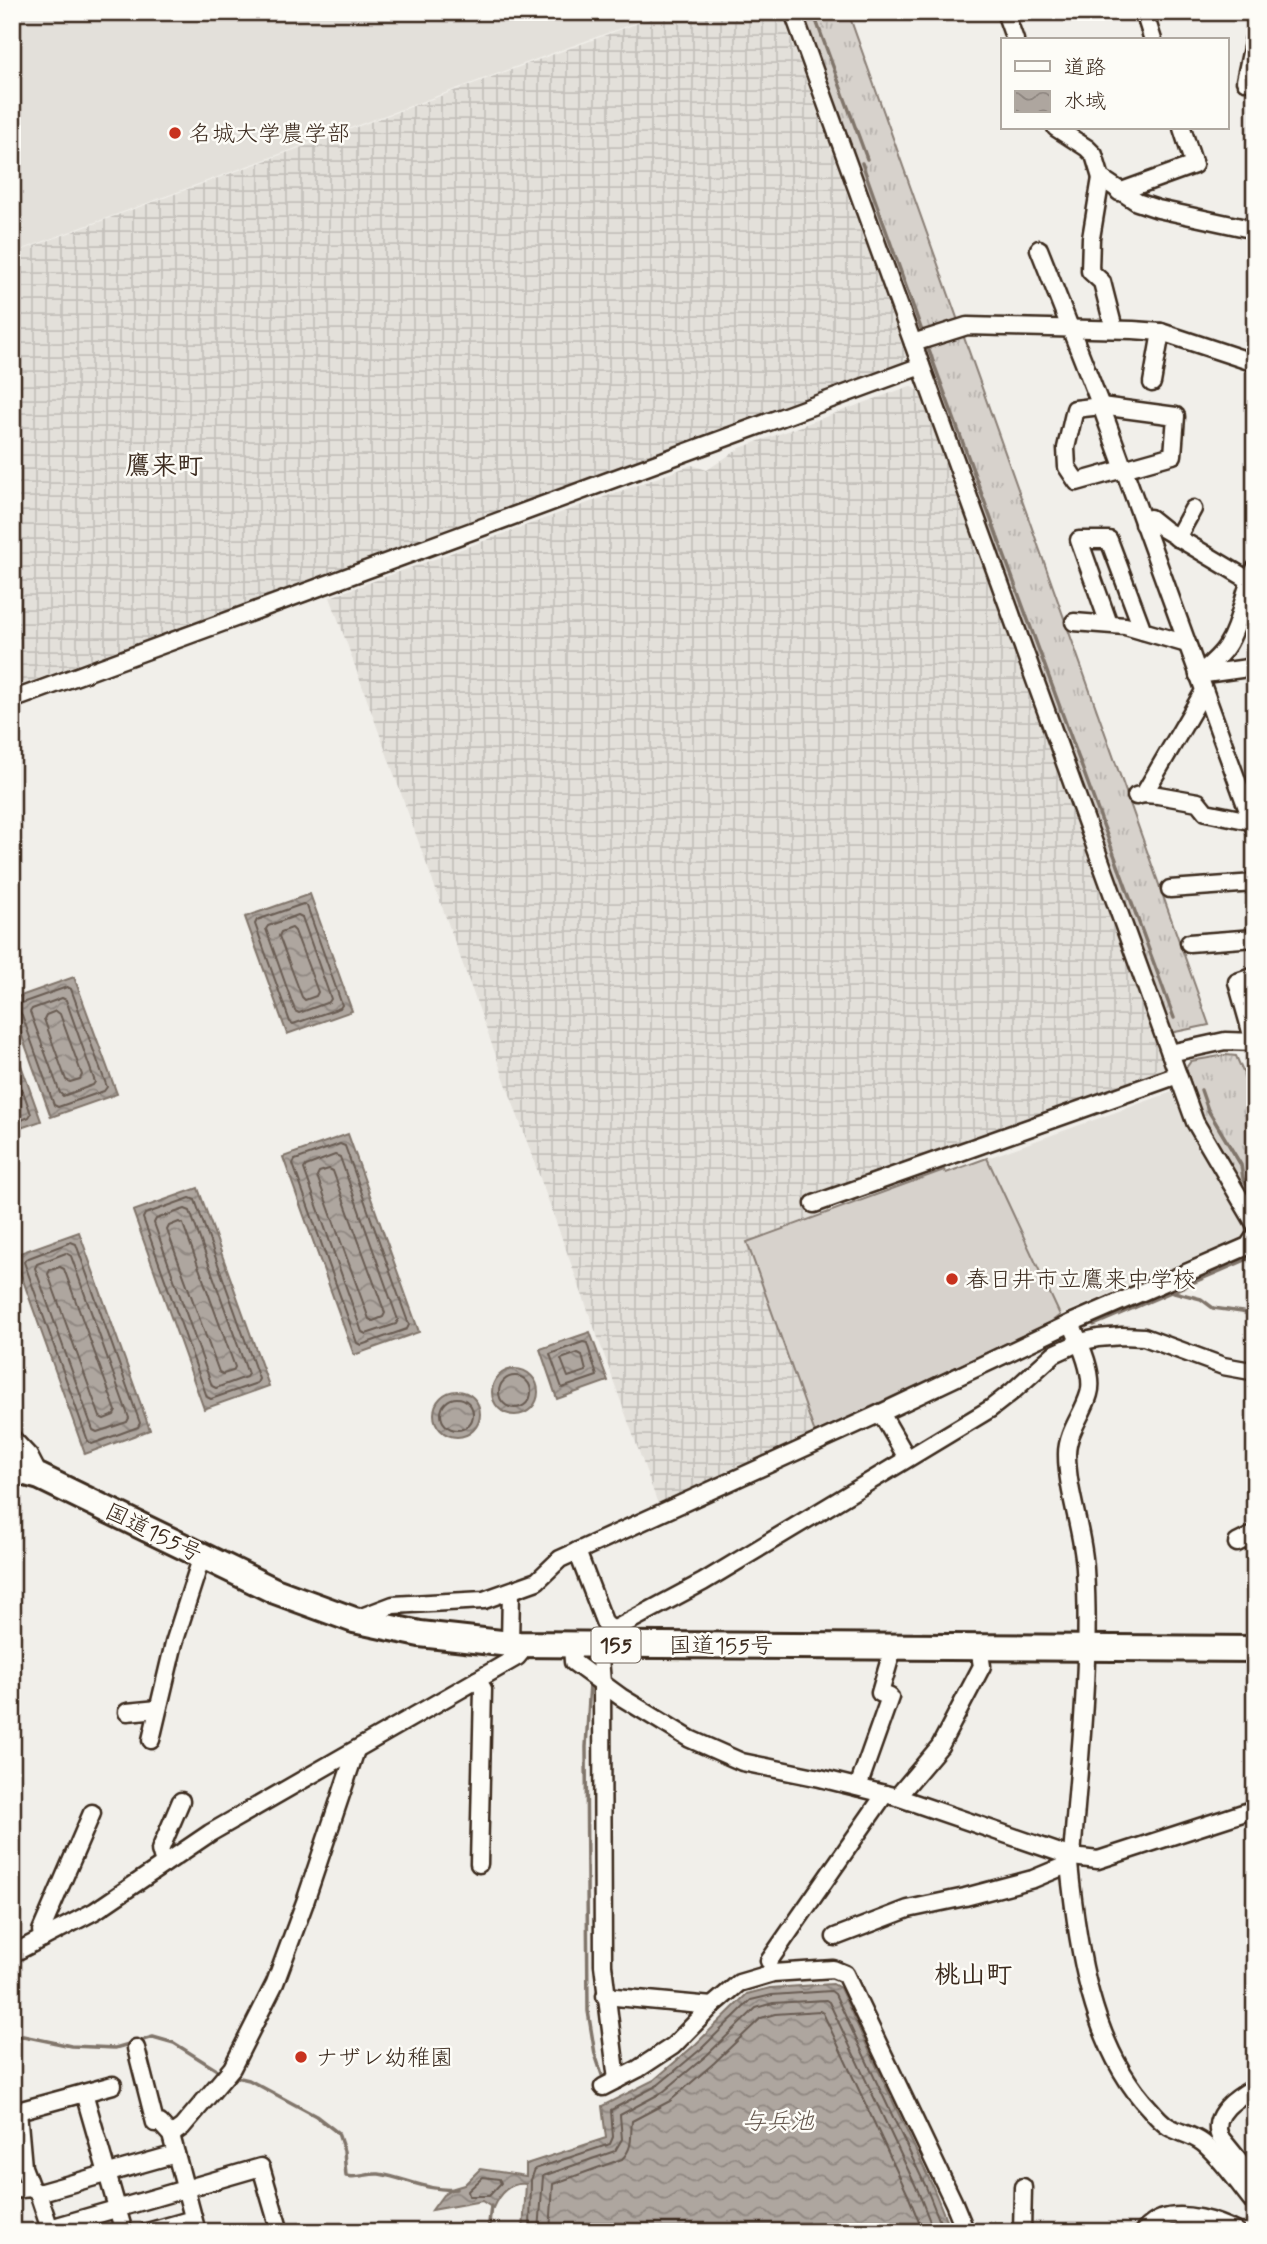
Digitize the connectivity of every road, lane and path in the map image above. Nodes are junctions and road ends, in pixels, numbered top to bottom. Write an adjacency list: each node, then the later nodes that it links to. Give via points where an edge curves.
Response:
1 (793, 12): 17 (street)
2 (1005, 12): 5 (street)
3 (1144, 12): 6 (street)
4 (1255, 34): 7 (street)
5 (1013, 38)
6 (1152, 38)
7 (1245, 81)
8 (1059, 130): 10 (street, via 1094,155)
9 (1183, 130): 11 (street, via 1194,165)
10 (1101, 178): 11 (street); 15 (street, via 1090,271 1102,282)
11 (1119, 192): 12 (street, via 1158,209)
12 (1255, 230)
13 (1039, 249): 14 (street)
14 (1071, 328): 15 (street); 17 (street, via 967,326); 21 (street)
15 (1114, 329): 16 (street)
16 (1161, 332): 18 (street); 20 (street)
17 (913, 343): 19 (street)
18 (1255, 363)
19 (921, 366): 34 (street); 42 (street)
20 (1152, 383)
21 (1101, 406): 22 (street); 22 (street, via 1075,409 1066,448 1067,467 1077,482); 22 (street, via 1176,416 1173,455)
22 (1122, 469): 24 (street)
23 (1193, 509): 25 (street)
24 (1143, 524): 25 (street, via 1150,518); 30 (street)
25 (1177, 538): 26 (street)
26 (1252, 581): 32 (street, via 1225,649)
27 (1074, 622): 28 (street)
28 (1109, 624): 29 (street); 29 (street, via 1079,540 1109,540)
29 (1143, 631): 30 (street)
30 (1187, 644): 32 (street)
31 (1255, 667): 32 (street)
32 (1198, 675): 33 (street)
33 (1204, 691): 35 (street); 35 (street, via 1140,795 1198,802 1206,812)
34 (12, 700)
35 (1254, 824)
36 (1255, 883): 37 (street)
37 (1170, 889)
38 (1255, 938): 39 (street)
39 (1189, 943)
40 (1255, 976): 41 (street, via 1237,982)
41 (1254, 1042): 42 (street, via 1225,1041)
42 (1170, 1053): 43 (street)
43 (1178, 1075): 44 (street); 45 (street, via 1195,1122)
44 (814, 1204)
45 (1255, 1224)
46 (1255, 1237): 47 (street, via 1248,1246)
47 (1071, 1323): 48 (street); 50 (street)
48 (1080, 1342): 49 (street, via 1144,1337); 52 (street, via 1054,1354 990,1409); 66 (street, via 1091,1392 1067,1451 1082,1539)
49 (1253, 1373)
50 (881, 1413): 52 (street); 57 (street)
51 (12, 1438): 54 (street)
52 (907, 1458): 61 (street)
53 (12, 1469): 54 (highway, 国道155号 / 155)
54 (40, 1477): 58 (highway, 国道155号 / 155)
55 (1255, 1534): 56 (street)
56 (1237, 1543)
57 (577, 1551): 59 (street, via 560,1559 537,1581); 61 (street)
58 (202, 1556): 60 (highway, 国道155号 / 155, via 275,1591); 70 (street)
59 (511, 1591): 60 (street, via 484,1600 393,1605); 62 (street)
60 (354, 1620): 62 (highway, 国道155号 / 155, via 420,1634)
61 (608, 1640): 63 (highway, 国道155号 / 155); 64 (highway, 国道155号 / 155); 69 (street)
62 (519, 1644): 63 (highway, 国道155号 / 155); 68 (street, via 517,1657)
63 (572, 1644): 69 (street, via 573,1662)
64 (894, 1646): 65 (highway, 国道155号 / 155); 74 (street, via 880,1693 890,1697)
65 (979, 1648): 66 (highway, 国道155号 / 155); 75 (street, via 982,1666 940,1746)
66 (1087, 1648): 67 (highway, 国道155号 / 155); 79 (street)
67 (1255, 1649)
68 (477, 1680): 73 (street); 81 (street, via 482,1689)
69 (602, 1683): 74 (street, via 690,1740 742,1762); 86 (street)
70 (158, 1709): 71 (street); 72 (street)
71 (127, 1712)
72 (151, 1740)
73 (356, 1750): 80 (street); 92 (street, via 275,1983 232,2068)
74 (858, 1787): 75 (street)
75 (891, 1796): 79 (street); 85 (street)
76 (181, 1801): 80 (street, via 160,1850)
77 (1255, 1809): 79 (street, via 1098,1860)
78 (92, 1813): 83 (street, via 41,1931)
79 (1071, 1861): 82 (street, via 1033,1879 908,1909); 100 (street, via 1084,1968 1101,2029 1125,2077 1167,2126 1207,2146)
80 (164, 1864): 83 (street, via 95,1911)
81 (479, 1864)
82 (835, 1937)
83 (43, 1938): 84 (street)
84 (12, 1954)
85 (769, 1961)
86 (605, 1996): 87 (street); 87 (street, via 610,2083 673,2046)
87 (712, 2006): 107 (street, via 739,1983 773,1973 833,1969 845,1974)
88 (136, 2048): 92 (street, via 155,2123)
89 (113, 2085): 91 (street)
90 (1255, 2087): 95 (street, via 1226,2108 1217,2131)
91 (84, 2093): 94 (street); 99 (street, via 18,2110 23,2167)
92 (171, 2135): 93 (street)
93 (176, 2154): 94 (street); 97 (street)
94 (107, 2174): 99 (street); 101 (street)
95 (1255, 2180)
96 (1023, 2187): 108 (street)
97 (185, 2189): 101 (street); 102 (street); 106 (street, via 261,2167)
98 (12, 2190): 99 (street)
99 (35, 2191): 103 (street)
100 (1255, 2204)
101 (117, 2208): 103 (street); 104 (street)
102 (195, 2225): 105 (street)
103 (50, 2230)
104 (124, 2232)
105 (147, 2232)
106 (280, 2232)
107 (966, 2232)
108 (1022, 2232)
109 (1143, 2232): 110 (street, via 1158,2219 1177,2215)
110 (1237, 2232)

